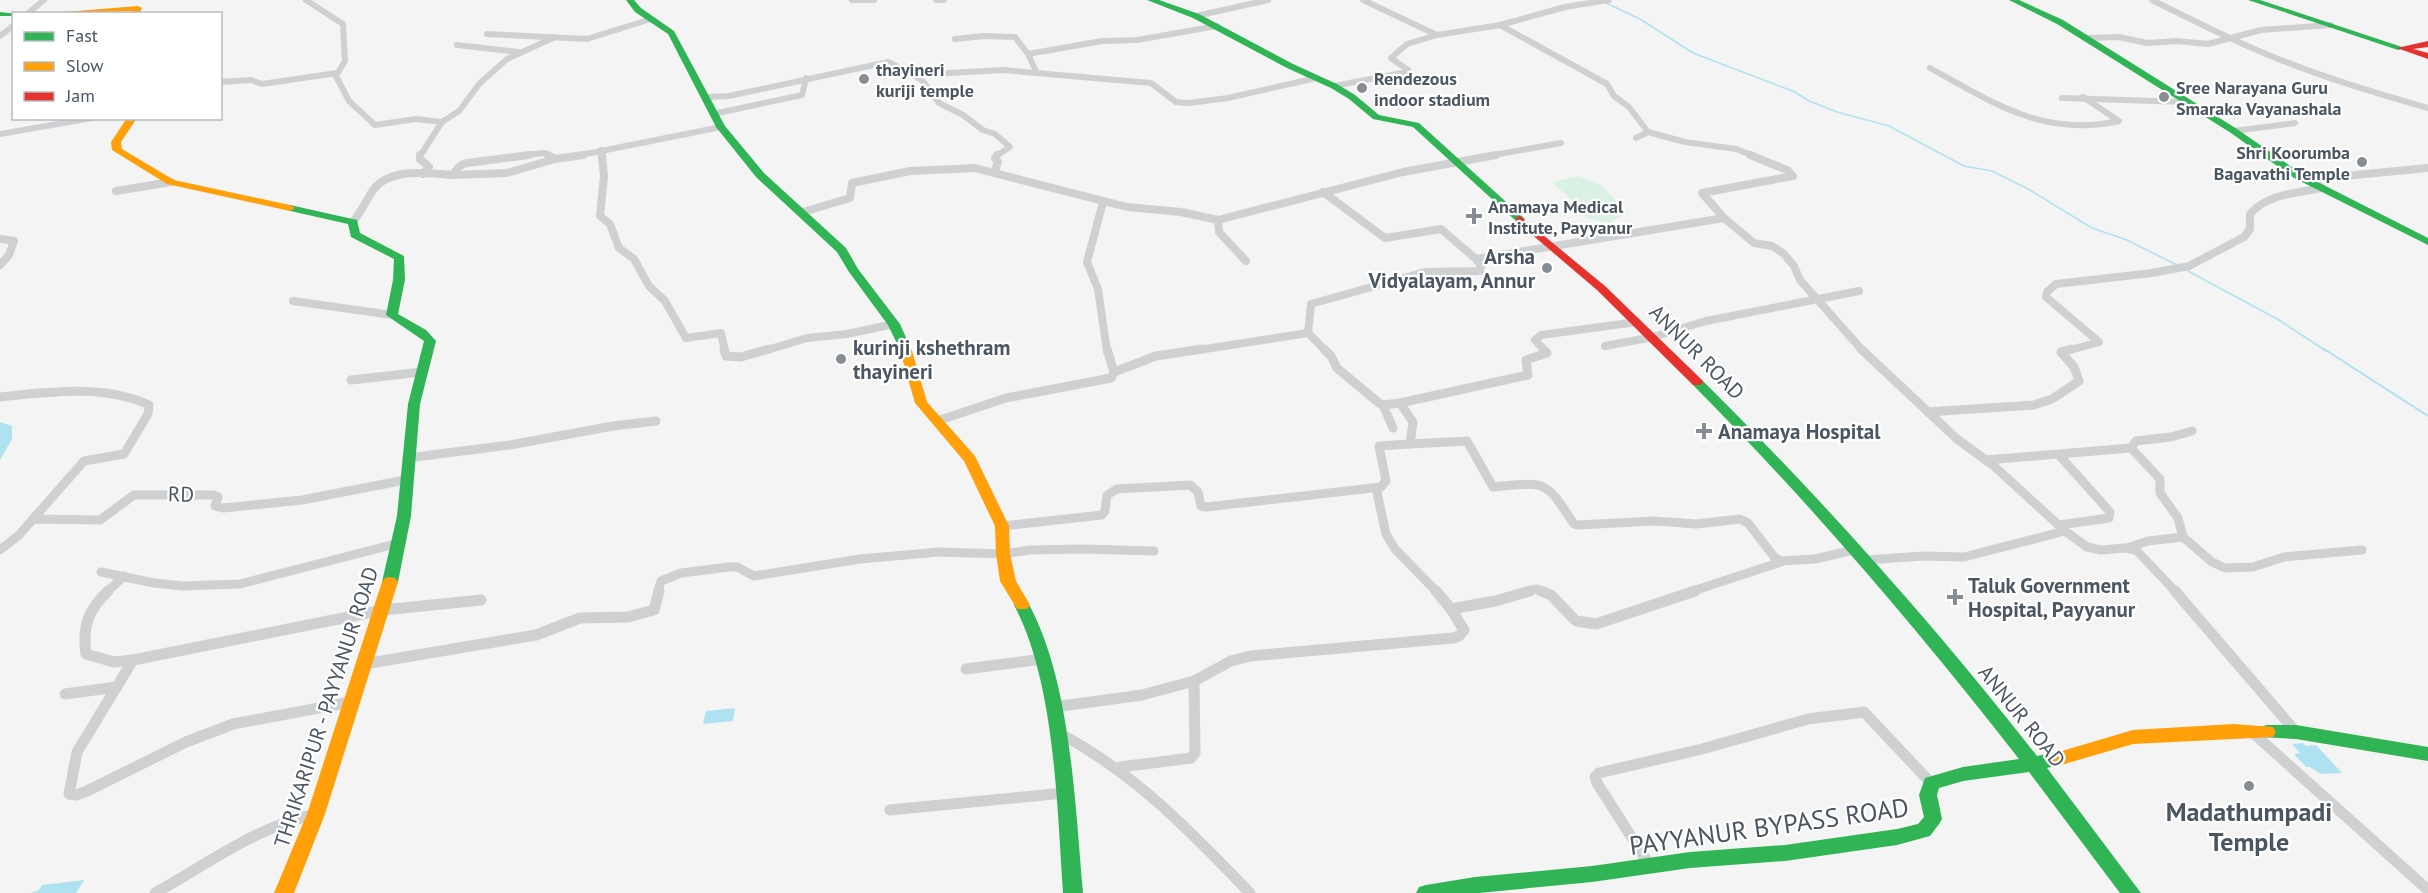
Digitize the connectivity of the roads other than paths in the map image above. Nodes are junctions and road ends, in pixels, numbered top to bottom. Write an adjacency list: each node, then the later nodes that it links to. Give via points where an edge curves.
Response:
1 (44, 0): 15 (street)
2 (306, 0): 39 (street, via 345,28 345,61)
3 (630, 0): 19 (main road, via 635,11)
4 (852, 0): 5 (street)
5 (874, 0)
6 (936, 0): 7 (street)
7 (944, 0)
8 (1151, 0): 18 (main road, ANNUR ROAD)
9 (1268, 0): 18 (street)
10 (1363, 0): 25 (street)
11 (1609, 0): 20 (street, via 1565,7)
12 (2013, 0): 28 (main road)
13 (2152, 0): 30 (street)
14 (2252, 0): 21 (main road)
15 (29, 12)
16 (75, 12): 17 (main road, via 138,8)
17 (136, 12)
18 (1196, 16): 22 (main road, ANNUR ROAD)
19 (651, 19): 27 (street, via 587,39); 45 (main road, via 671,33)
20 (1500, 25): 25 (street); 57 (street, via 1607,84)
21 (2331, 25): 30 (street, via 2261,30); 33 (main road)
22 (1217, 26): 35 (street); 42 (main road, ANNUR ROAD)
23 (12, 27): 26 (street)
24 (487, 34): 27 (street)
25 (1437, 35): 44 (street, via 1409,43 1393,55 1391,58 1407,72)
26 (0, 36)
27 (555, 37): 34 (street)
28 (2085, 38): 30 (street, via 2208,44); 48 (main road)
29 (955, 39): 35 (street, via 1015,37)
30 (2231, 39): 49 (street, via 2368,91)
31 (2428, 44): 33 (main road)
32 (457, 45): 34 (street)
33 (2401, 48): 36 (main road)
34 (518, 52): 53 (street, via 480,83 459,111)
35 (1028, 54): 38 (street)
36 (2428, 56)
37 (1930, 68): 46 (street, via 2005,108 2037,120 2079,128 2099,128 2119,121)
38 (1037, 72): 40 (street, via 987,70); 42 (street, via 1151,83 1176,102 1189,103)
39 (337, 73): 43 (street, via 262,84 246,79); 53 (street, via 349,101 375,124)
40 (914, 75): 41 (street, via 888,62); 65 (street, via 939,103 995,134 1010,147 998,153)
41 (806, 78): 45 (street, via 739,94); 50 (street, via 802,95)
42 (1316, 78): 44 (main road, ANNUR ROAD)
43 (222, 82)
44 (1334, 86): 63 (main road, ANNUR ROAD, via 1376,117 1416,125)
45 (706, 97): 50 (main road)
46 (2082, 97): 47 (street); 48 (street)
47 (2062, 98)
48 (2186, 102): 56 (main road)
49 (2428, 108)
50 (713, 114): 55 (main road)
51 (80, 120): 58 (street)
52 (130, 120): 68 (main road, via 116,141 117,150)
53 (442, 122): 66 (street, via 420,154 429,167)
54 (2295, 123): 56 (street)
55 (721, 127): 61 (street); 73 (main road, via 760,175)
56 (2234, 131): 69 (main road, via 2280,166)
57 (1648, 132): 59 (street); 74 (street, via 1736,149 1793,176 1702,193)
58 (0, 134)
59 (1636, 138)
60 (1561, 143): 63 (street)
61 (601, 150): 62 (street); 88 (street, via 604,176 600,216 610,224 619,248 634,259 649,286 665,301 686,338 721,333 726,356 741,357 807,338)
62 (555, 159): 67 (street, via 507,173); 67 (street, via 544,153 467,163)
63 (1458, 162): 71 (street); 79 (main road, ANNUR ROAD)
64 (2428, 168): 69 (street, via 2313,179)
65 (994, 173): 72 (street); 73 (street, via 975,168 910,171 875,178 852,183 850,198)
66 (423, 174): 67 (street); 76 (street, via 396,175 378,184)
67 (452, 175)
68 (171, 182): 70 (street); 76 (main road)
69 (2321, 188): 78 (main road); 98 (street, via 2270,199 2255,207 2244,237 2189,266 2056,284 2046,297 2099,342 2061,352 2074,367 2079,381 2052,399 2034,405)
70 (116, 191)
71 (1323, 192): 75 (street); 80 (street, via 1385,238 1444,230)
72 (1103, 202): 75 (street); 93 (street, via 1087,262 1098,289 1104,340)
73 (803, 212): 88 (main road, via 842,250)
74 (1724, 218): 79 (street); 84 (street, via 1754,243 1772,246 1782,253 1800,280)
75 (1218, 220): 81 (street, via 1219,232)
76 (353, 222): 86 (main road, via 355,235 400,258)
77 (0, 239): 82 (street, via 14,241)
78 (2428, 242)
79 (1551, 247): 80 (street); 87 (main road, ANNUR ROAD)
80 (1476, 258): 89 (street, via 1480,271 1425,272 1311,304)
81 (1246, 261)
82 (0, 265)
83 (1859, 291): 84 (street)
84 (1820, 299): 90 (street, via 1706,321); 98 (street, via 1863,351)
85 (293, 301): 86 (street)
86 (392, 315): 92 (main road, THRIKARIPUR - PAYYANUR ROAD, via 428,336 429,350)
87 (1637, 322): 90 (main road, ANNUR ROAD); 96 (street, via 1541,335 1535,339 1547,353 1526,360 1528,375)
88 (894, 324): 100 (main road, via 909,358 921,403)
89 (1308, 333): 93 (street, via 1156,356); 97 (street, via 1331,356 1337,368)
90 (1653, 337): 91 (street); 120 (main road, ANNUR ROAD, via 1749,432)
91 (1605, 346)
92 (422, 372): 94 (street); 106 (main road, THRIKARIPUR - PAYYANUR ROAD)
93 (1114, 372): 100 (street, via 1111,378 1006,398)
94 (351, 380)
95 (0, 397): 110 (street, via 39,392 98,393 135,398 149,405 148,414 124,454 84,461)
96 (1400, 403): 97 (street); 103 (street, via 1414,421)
97 (1383, 405): 101 (street)
98 (1928, 412): 107 (street)
99 (656, 421): 106 (street)
100 (937, 421): 111 (main road, via 970,459)
101 (1393, 428)
102 (2192, 431): 104 (street, via 2136,441)
103 (1410, 444): 109 (street, via 1379,446 1386,481); 121 (street, via 1467,441 1493,487 1548,488 1577,525 1655,521 1696,524 1740,519 1748,523)
104 (2131, 448): 105 (street); 113 (street, via 2160,479 2161,498 2178,517)
105 (2059, 455): 107 (street); 112 (street, via 2110,513 2109,518)
106 (407, 458): 108 (main road, THRIKARIPUR - PAYYANUR ROAD)
107 (1986, 460): 112 (street)
108 (405, 480): 110 (street, RD, via 303,501 223,508 215,506 218,497 214,495 134,495 100,520); 114 (main road, THRIKARIPUR - PAYYANUR ROAD)
109 (1376, 488): 111 (street, via 1206,507 1201,506 1198,492 1190,485 1118,489 1107,495 1102,515); 125 (street, via 1386,534 1395,549)
110 (33, 519): 116 (street)
111 (1002, 526): 119 (main road)
112 (2062, 528): 115 (street, via 2087,547); 120 (street, via 1964,557)
113 (2183, 537): 115 (street); 117 (street, via 2225,568 2253,567 2284,557)
114 (399, 543): 123 (street, via 240,584 183,586); 126 (main road, THRIKARIPUR - PAYYANUR ROAD)
115 (2127, 548): 137 (street, via 2136,550 2171,586)
116 (0, 550)
117 (2362, 550)
118 (1154, 551): 119 (street, via 1030,550)
119 (1003, 554): 128 (main road, via 1008,581 1029,617); 129 (street, via 939,552 754,576 737,567 681,573 661,581 654,610 645,615 581,618 536,635)
120 (1862, 555): 121 (street); 140 (main road, ANNUR ROAD)
121 (1781, 562): 125 (street, via 1596,624 1576,621 1551,595 1536,589)
122 (101, 572): 123 (street)
123 (124, 576): 127 (street, via 89,613 83,635 86,654 114,662)
124 (481, 600): 126 (street)
125 (1450, 609): 131 (street, via 1464,630 1460,636 1250,656 1231,661)
126 (383, 610): 127 (street); 129 (main road, THRIKARIPUR - PAYYANUR ROAD)
127 (133, 660): 132 (street)
128 (1043, 660): 130 (street); 135 (main road)
129 (364, 664): 134 (main road, THRIKARIPUR - PAYYANUR ROAD)
130 (966, 669)
131 (1194, 681): 135 (street, via 1160,693); 141 (street, via 1195,753 1191,758)
132 (117, 687): 133 (street); 134 (street, via 77,752 69,794 85,792 186,742 233,724)
133 (65, 694)
134 (351, 702): 145 (main road, THRIKARIPUR - PAYYANUR ROAD)
135 (1054, 707): 138 (main road)
136 (2252, 732): 137 (main road, PAYYANUR BYPASS ROAD); 140 (main road, PAYYANUR BYPASS ROAD, via 2133,737); 147 (street)
137 (2296, 732): 139 (main road, PAYYANUR BYPASS ROAD)
138 (1059, 733): 141 (street); 143 (main road)
139 (2428, 754)
140 (2036, 765): 142 (main road, PAYYANUR BYPASS ROAD, via 1946,777); 153 (main road, ANNUR ROAD)
141 (1120, 767): 151 (street, via 1168,809)
142 (1931, 783): 146 (main road, PAYYANUR BYPASS ROAD, via 1928,795 1933,819 1924,830 1785,853); 146 (street, via 1864,712 1847,711 1599,773 1595,777 1597,783)
143 (1064, 792): 144 (street); 150 (main road)
144 (890, 810)
145 (316, 814): 148 (street, via 275,823); 149 (main road, THRIKARIPUR - PAYYANUR ROAD)
146 (1650, 866): 152 (main road, PAYYANUR BYPASS ROAD)
147 (2428, 890)
148 (155, 893)
149 (284, 893)
150 (1073, 893)
151 (1250, 893)
152 (1426, 893)
153 (2131, 893)

